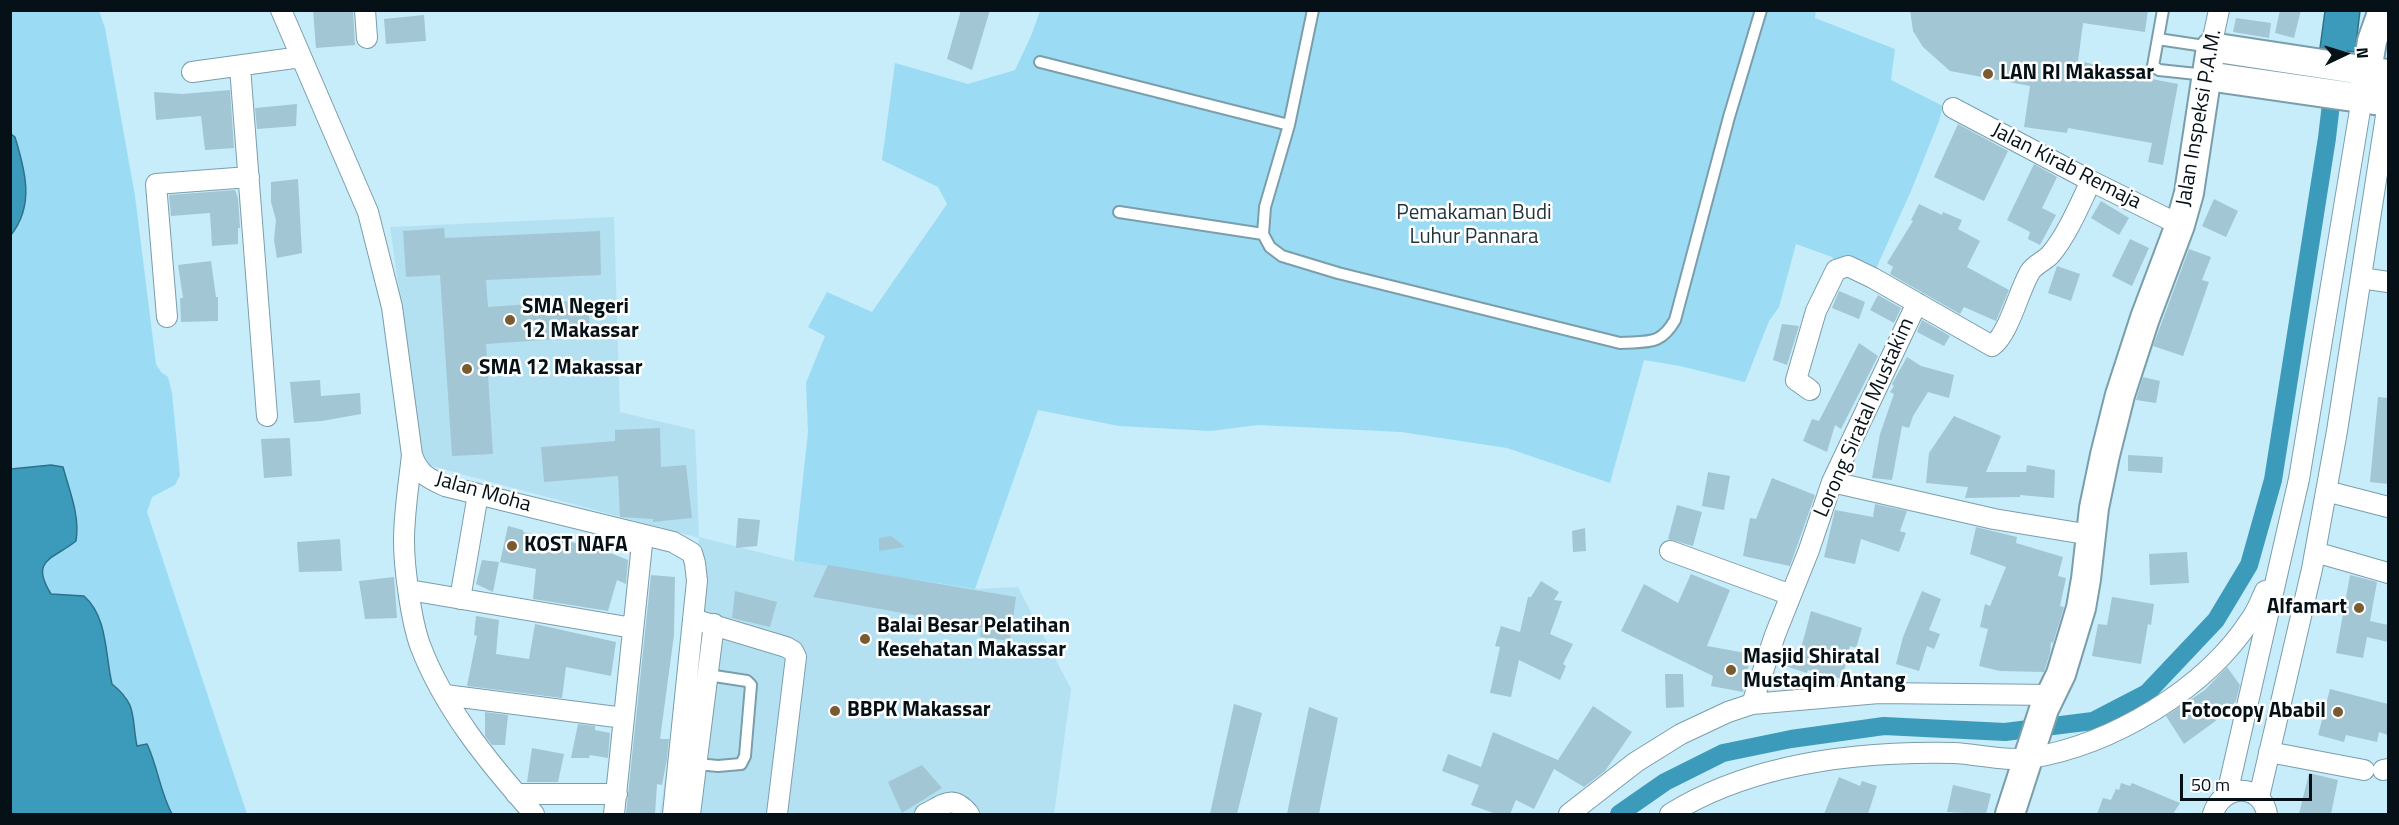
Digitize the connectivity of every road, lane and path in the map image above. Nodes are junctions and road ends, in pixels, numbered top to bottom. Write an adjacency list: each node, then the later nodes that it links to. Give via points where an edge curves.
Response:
1 (281, 10): 12 (street, Jalan Moha)
2 (365, 10): 8 (street)
3 (1313, 10): 19 (lane)
4 (1761, 10): 24 (lane, via 1675,320 1667,334 1656,340 1620,343 1400,289 1282,256 1270,247)
5 (2163, 10): 9 (lane)
6 (2219, 10): 11 (street, Jalan Inspeksi P.A.M.)
7 (2383, 10): 10 (street)
8 (367, 38)
9 (2158, 39): 11 (lane); 16 (lane, via 2153,66)
10 (2380, 42): 17 (street)
11 (2211, 47): 16 (street, Jalan Inspeksi P.A.M.); 17 (street, via 2326,65)
12 (301, 57): 14 (street); 31 (street, Jalan Moha, via 368,212 401,361)
13 (1040, 62): 19 (lane)
14 (240, 67): 15 (street); 20 (street)
15 (192, 72)
16 (2207, 76): 17 (street, via 2320,92); 23 (street, Jalan Inspeksi P.A.M., via 2194,167)
17 (2375, 88): 25 (street); 39 (street, via 2288,534)
18 (1953, 108): 21 (street, Jalan Kirab Remaja)
19 (1289, 125): 24 (lane, via 1265,207)
20 (249, 177): 28 (street, via 156,184); 30 (street)
21 (2091, 181): 23 (street, Jalan Kirab Remaja); 27 (street, Lorong Siratal Mustakim, via 2059,243 2031,272 1995,344 1992,346)
22 (1119, 212): 24 (lane)
23 (2180, 225): 36 (street, Jalan Inspeksi P.A.M., via 2121,395 2105,455)
24 (1263, 234)
25 (2361, 278): 26 (street); 33 (street)
26 (2388, 282)
27 (1917, 303): 29 (street, via 1848,266 1836,270 1816,311 1796,380); 32 (street, Lorong Siratal Mustakim)
28 (167, 317)
29 (1810, 390)
30 (267, 416)
31 (412, 454): 34 (street, Jalan Moha, via 416,467 427,478); 41 (street, via 404,542)
32 (1832, 482): 36 (street, via 1994,519); 42 (street, Lorong Siratal Mustakim)
33 (2326, 491): 35 (street); 38 (street)
34 (481, 495): 43 (street); 44 (street, Jalan Moha, via 684,547 692,553 695,563); 46 (street, via 492,509 642,544)
35 (2388, 507)
36 (2091, 535): 51 (street, Jalan Inspeksi P.A.M., via 2081,608)
37 (1670, 551): 42 (street)
38 (2315, 552): 40 (street); 49 (street)
39 (2278, 564): 48 (street); 54 (street, via 2251,619 2223,654 2185,690 2133,723 2083,745)
40 (2388, 573)
41 (409, 590): 43 (street); 50 (street, via 420,643)
42 (1791, 595): 52 (street, Lorong Siratal Mustakim)
43 (460, 598): 46 (street)
44 (693, 619): 45 (street); 64 (street, Jalan Moha)
45 (714, 624): 47 (street); 66 (street, via 786,646 796,657)
46 (633, 628): 53 (street)
47 (708, 675): 56 (street); 56 (lane, via 751,685 745,756 741,764 734,766)
48 (2254, 678): 49 (street); 60 (street)
49 (2284, 684): 55 (street)
50 (445, 695): 53 (street); 58 (street)
51 (2048, 702): 52 (street, via 1879,693); 54 (street, Jalan Inspeksi P.A.M.)
52 (1752, 704): 69 (street, via 1680,734 1636,762)
53 (624, 718): 59 (street)
54 (2032, 749): 70 (street, via 1881,754 1820,762 1754,776); 71 (street, Jalan Inspeksi P.A.M.)
55 (2269, 752): 57 (street); 61 (street)
56 (697, 764): 64 (street)
57 (2379, 769)
58 (516, 794): 59 (street); 62 (street)
59 (617, 794): 63 (street)
60 (2227, 794): 61 (street, via 2248,792); 72 (street)
61 (2263, 806)
62 (534, 814)
63 (614, 814)
64 (679, 814): 65 (street)
65 (697, 814)
66 (777, 814)
67 (925, 814): 68 (street, via 955,801)
68 (969, 814)
69 (1569, 814)
70 (1670, 814)
71 (2010, 814)
72 (2213, 814)

